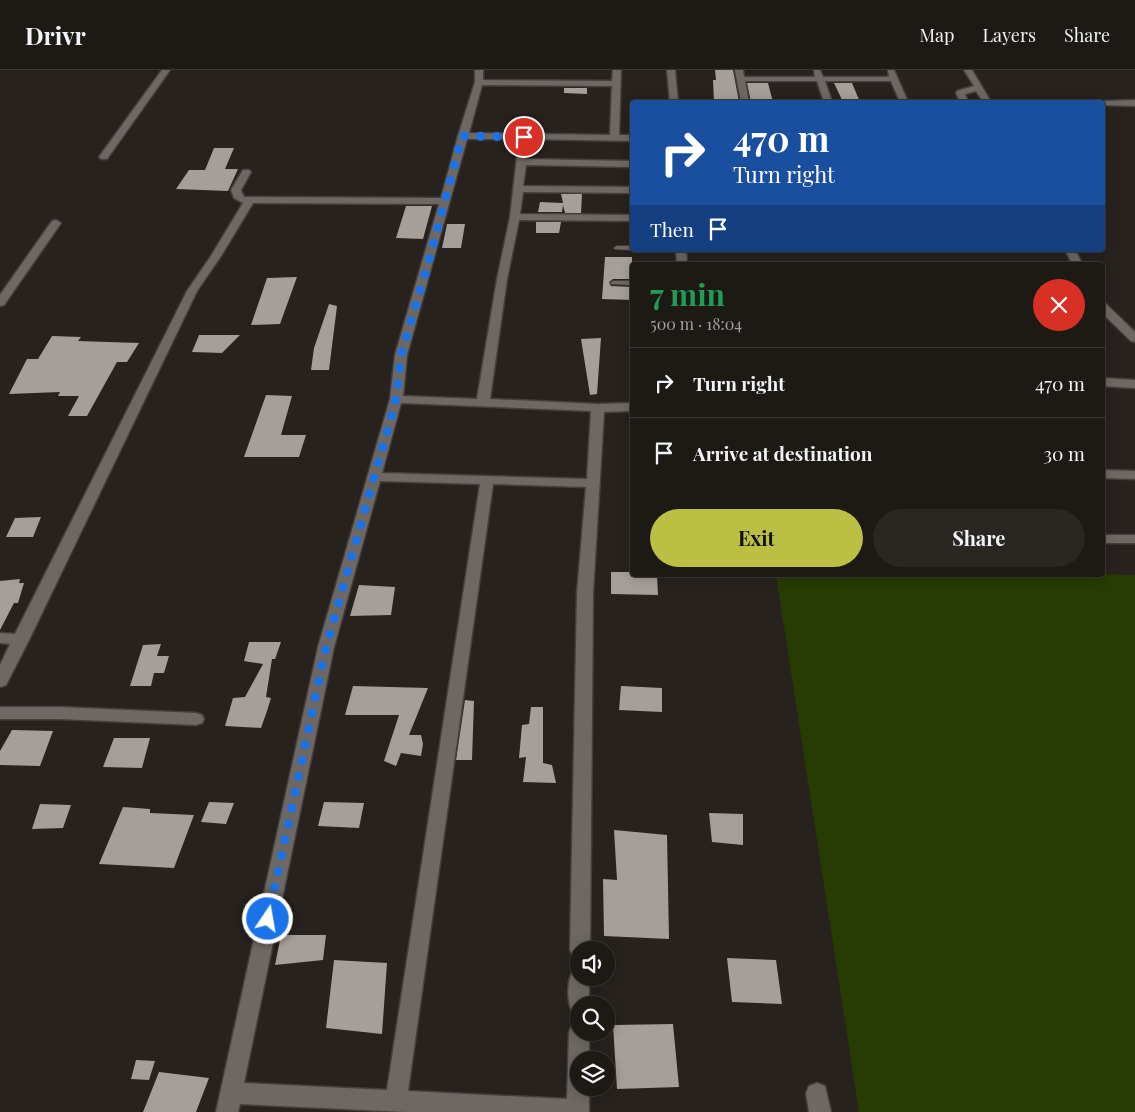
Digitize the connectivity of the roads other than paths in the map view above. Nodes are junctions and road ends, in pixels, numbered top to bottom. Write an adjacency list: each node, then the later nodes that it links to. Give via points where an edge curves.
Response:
1 (166, 70): 24 (street)
2 (617, 70): 10 (street)
3 (671, 70): 12 (street)
4 (890, 70): 9 (street)
5 (968, 70): 11 (street)
6 (740, 74): 7 (street); 13 (street)
7 (818, 74): 9 (street); 14 (street)
8 (479, 76): 10 (street); 20 (street)
9 (894, 79): 15 (street)
10 (616, 84): 22 (street)
11 (977, 88): 16 (street, via 960,93); 17 (street)
12 (674, 100)
13 (745, 100)
14 (827, 100)
15 (903, 100)
16 (963, 100)
17 (986, 100)
18 (1135, 103): 19 (street)
19 (1106, 104)
20 (462, 136): 21 (street); 31 (street)
21 (524, 137): 22 (street); 25 (street)
22 (614, 138): 23 (street)
23 (630, 138)
24 (104, 157)
25 (522, 162): 26 (street); 28 (street)
26 (630, 164)
27 (246, 172): 30 (street, via 236,190 237,196)
28 (517, 189): 29 (street); 32 (street)
29 (630, 190)
30 (249, 201): 31 (street); 56 (street, via 192,291)
31 (444, 201): 44 (street, via 401,355)
32 (515, 217): 33 (street); 45 (street)
33 (630, 218)
34 (56, 223): 39 (street)
35 (617, 248): 36 (lane)
36 (630, 248)
37 (613, 282): 38 (lane)
38 (630, 283)
39 (0, 303)
40 (1105, 309): 41 (street)
41 (1135, 338)
42 (1105, 382): 43 (street)
43 (1135, 384)
44 (396, 399): 45 (street); 50 (street)
45 (483, 402): 47 (street)
46 (630, 407): 47 (street)
47 (598, 408): 52 (street)
48 (1105, 474): 49 (street)
49 (1135, 475)
50 (375, 477): 51 (street); 63 (street, via 326,647)
51 (487, 480): 52 (street); 62 (street)
52 (592, 483): 60 (street, via 585,593)
53 (1105, 539): 54 (street)
54 (1135, 539)
55 (0, 638): 56 (street)
56 (22, 640): 57 (street)
57 (0, 682)
58 (0, 713): 59 (street, via 60,712)
59 (196, 718)
60 (580, 941)
61 (579, 1041): 64 (street)
62 (396, 1101): 63 (street); 64 (street)
63 (229, 1103)
64 (578, 1111)

